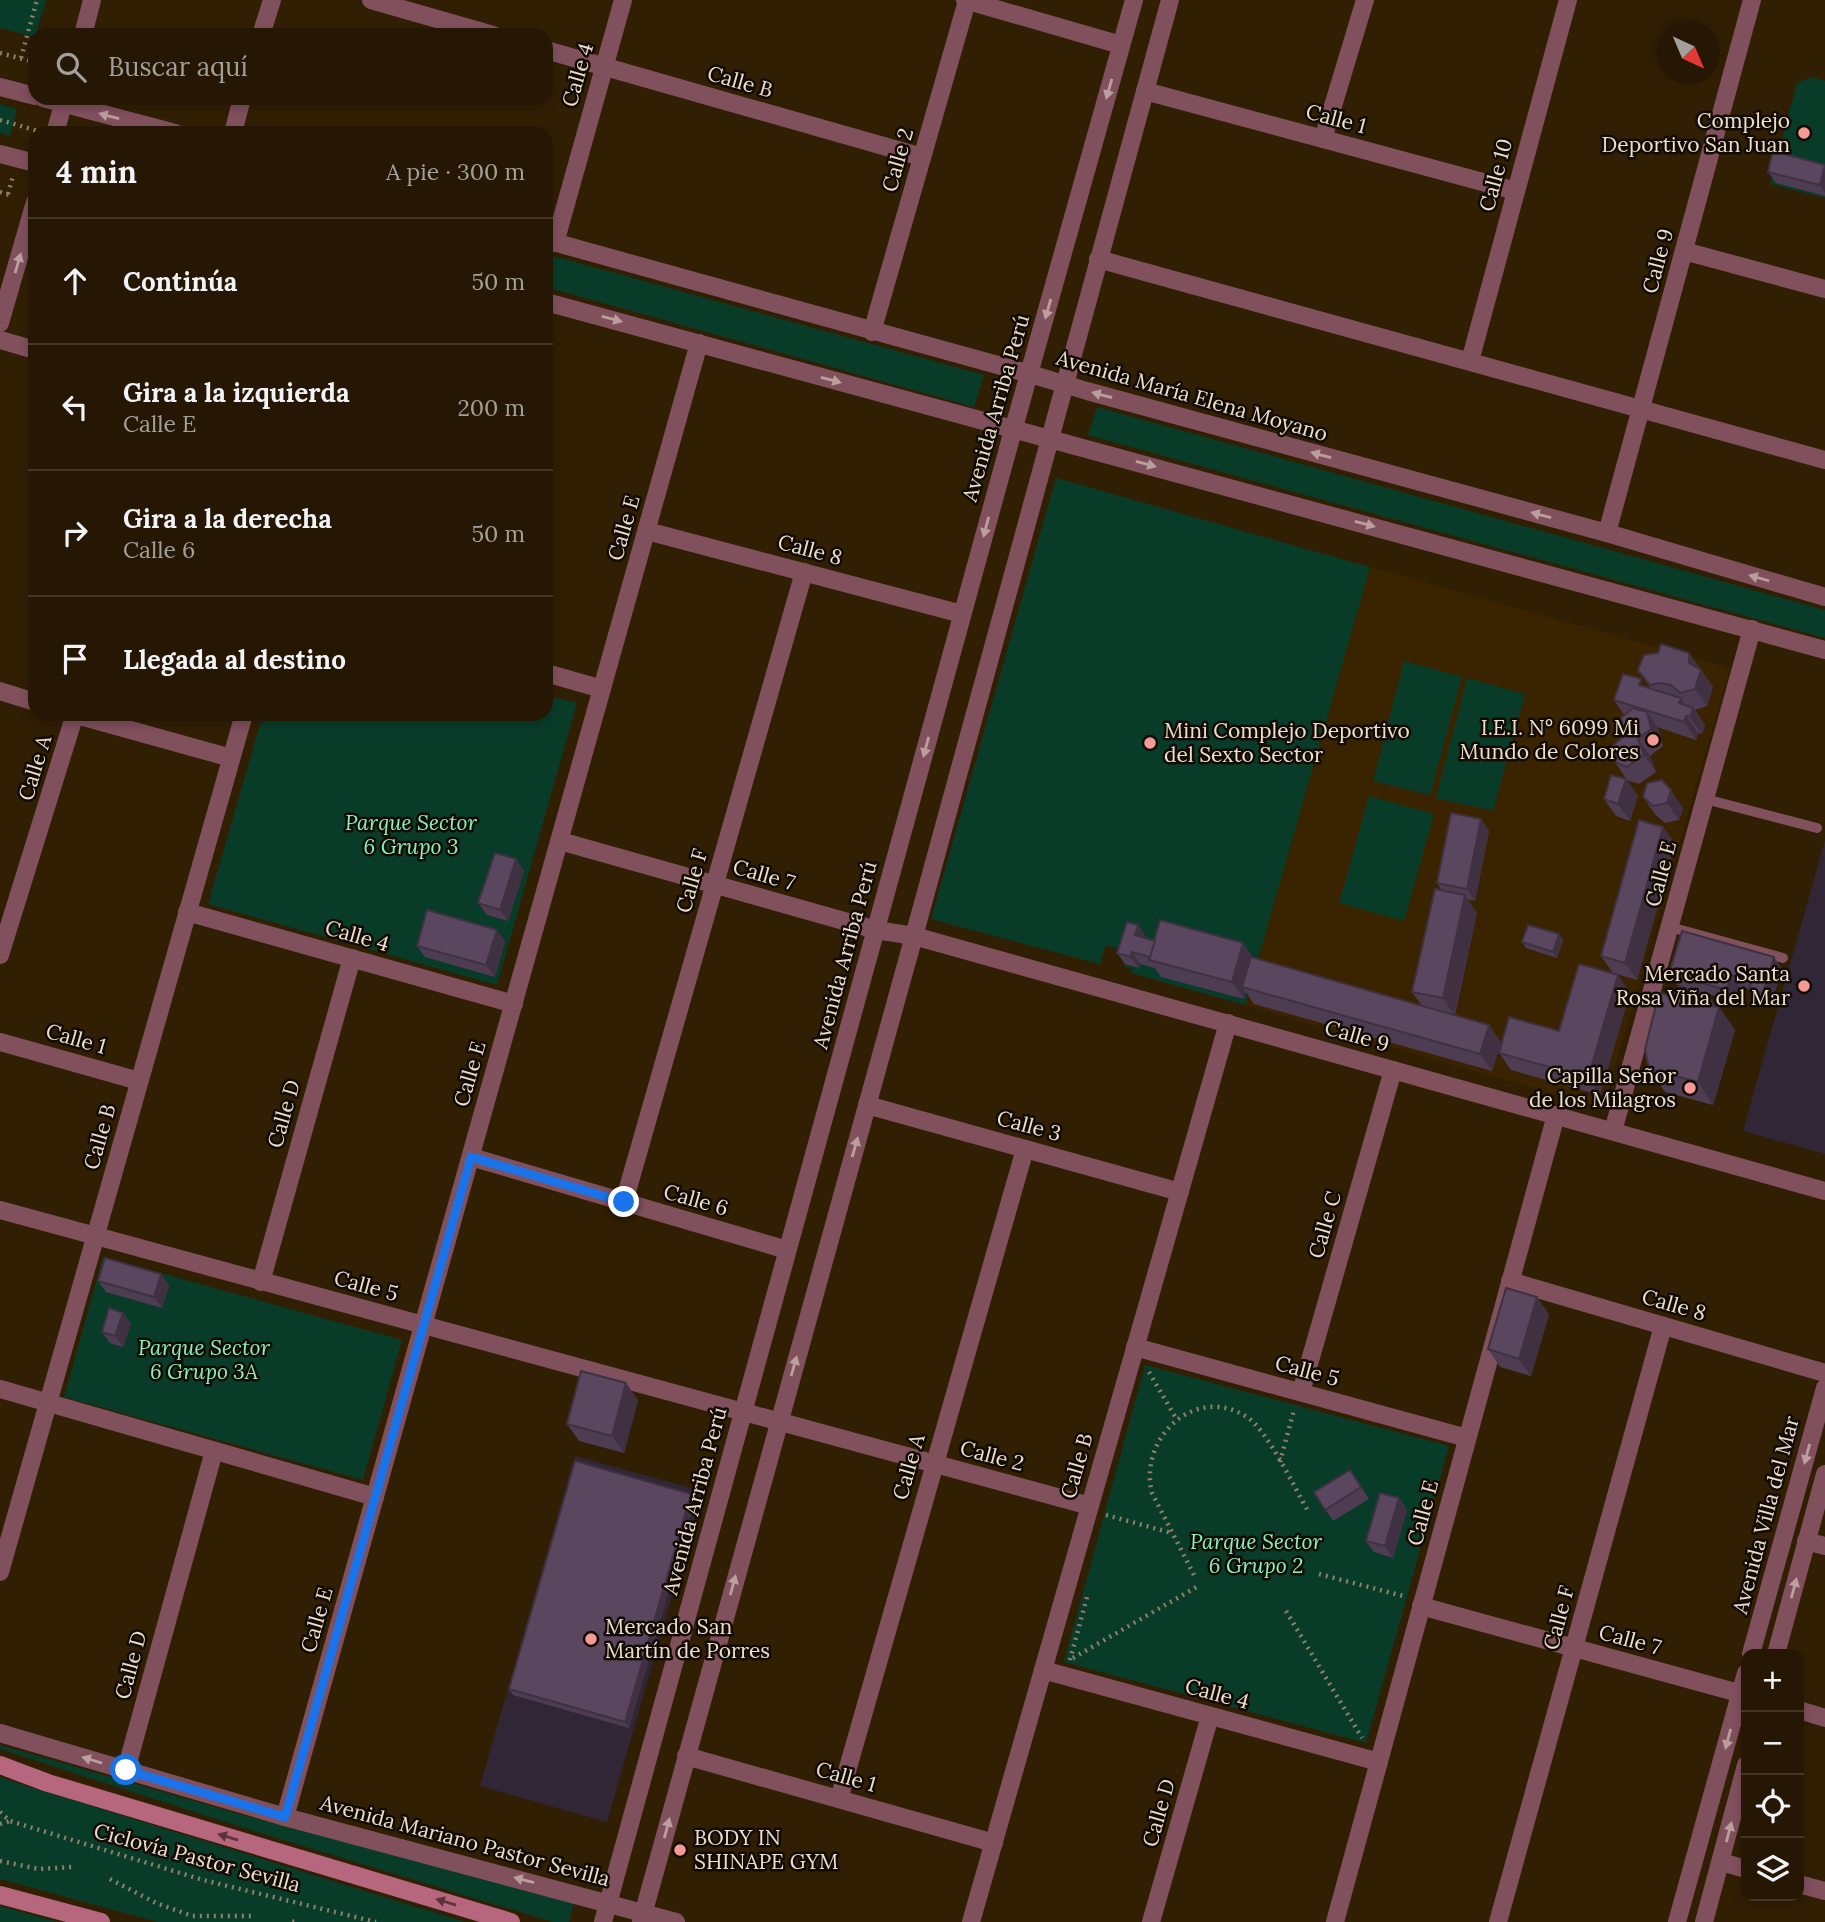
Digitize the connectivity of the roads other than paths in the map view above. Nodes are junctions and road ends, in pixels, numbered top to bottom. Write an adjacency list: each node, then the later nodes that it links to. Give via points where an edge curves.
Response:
1 (92, 0): 11 (street)
2 (272, 0): 12 (street)
3 (371, 0): 13 (street)
4 (623, 0): 16 (street, Calle 4)
5 (966, 0): 14 (street); 28 (street, Calle 2)
6 (1134, 0): 14 (street, Avenida Arriba Perú)
7 (1170, 0): 18 (street)
8 (1364, 0): 26 (street)
9 (1568, 0): 30 (street, Calle 10)
10 (1752, 0): 34 (street, Calle 9)
11 (85, 28)
12 (263, 28)
13 (469, 28)
14 (1121, 45): 44 (street, Avenida Arriba Perú, one-way to 44)
15 (553, 52): 16 (street, Calle B)
16 (604, 67): 28 (street, Calle B); 32 (street, Calle 4)
17 (0, 87): 19 (street)
18 (1145, 91): 26 (street, Calle 1); 35 (street)
19 (28, 94)
20 (63, 105): 23 (street)
21 (78, 105): 24 (street, one-way to 21)
22 (240, 105): 25 (street)
23 (57, 126)
24 (151, 126)
25 (235, 126)
26 (1324, 139): 30 (street, Calle 1)
27 (0, 154): 29 (street)
28 (922, 157): 39 (street, Calle 2)
29 (28, 161)
30 (1516, 191): 43 (street, Calle 10)
31 (28, 226): 38 (street, one-way to 31)
32 (553, 232)
33 (553, 243): 39 (street, Avenida María Elena Moyano)
34 (1684, 251): 36 (street); 46 (street, Calle 9)
35 (1098, 259): 43 (street); 45 (street)
36 (1825, 289)
37 (553, 304): 41 (street, one-way to 41)
38 (0, 323)
39 (872, 332): 44 (street, Avenida María Elena Moyano)
40 (0, 340): 42 (street)
41 (699, 343): 47 (street, one-way to 47); 50 (street, Calle E)
42 (28, 348)
43 (1470, 361): 46 (street)
44 (1030, 374): 45 (street, Avenida María Elena Moyano); 47 (street, Avenida Arriba Perú)
45 (1064, 385): 48 (street); 51 (street, Avenida María Elena Moyano, one-way to 45)
46 (1641, 409): 49 (street); 51 (street, Calle 9)
47 (1013, 429): 48 (street); 54 (street, Avenida Arriba Perú, one-way to 54)
48 (1050, 438): 55 (street, one-way to 55); 72 (street)
49 (1825, 460)
50 (647, 531): 52 (street, Calle 8); 58 (street, Calle E)
51 (1607, 533): 53 (street, Avenida María Elena Moyano, one-way to 51)
52 (804, 572): 54 (street, Calle 8); 68 (street, Calle F)
53 (1825, 597)
54 (962, 614): 71 (street, Avenida Arriba Perú, one-way to 71)
55 (1752, 629): 56 (street); 65 (street, Calle E)
56 (1825, 650)
57 (553, 675): 58 (street)
58 (602, 689): 67 (street, Calle E)
59 (0, 691): 60 (street)
60 (28, 700)
61 (73, 721): 73 (street, Calle A)
62 (100, 721): 64 (street)
63 (242, 721): 64 (street, Calle B)
64 (231, 758): 69 (street, Calle B)
65 (1705, 799): 66 (lane); 70 (street, Calle E)
66 (1817, 828)
67 (560, 841): 68 (street, Calle 7); 76 (street, Calle E)
68 (714, 885): 71 (street, Calle 7); 88 (street, Calle F)
69 (187, 912): 74 (street, Calle 4); 80 (street, Calle B)
70 (1670, 927): 75 (lane); 83 (street, Calle E)
71 (876, 930): 72 (street, Calle 9); 91 (street, Avenida Arriba Perú)
72 (915, 936): 77 (street, Calle 9); 81 (street)
73 (0, 955)
74 (352, 958): 76 (street, Calle 4); 93 (street, Calle D)
75 (1783, 958)
76 (514, 1004): 85 (street, Calle E)
77 (1228, 1023): 79 (street, Calle 9); 87 (street, Calle B)
78 (0, 1042): 80 (street, Calle 1)
79 (1393, 1070): 82 (street, Calle 9); 100 (street, Calle C)
80 (139, 1081): 90 (street, Calle B)
81 (867, 1105): 84 (street, Calle 3); 104 (street, one-way to 81)
82 (1556, 1115): 83 (street, Calle 9); 92 (street, Calle E)
83 (1613, 1132): 86 (street, Calle 9)
84 (1025, 1149): 87 (street, Calle 3); 107 (street, Calle A)
85 (471, 1157): 88 (street, Calle 6); 94 (street, Calle E)
86 (1825, 1191)
87 (1180, 1192): 96 (street, Calle B)
88 (624, 1202): 91 (street, Calle 6)
89 (0, 1210): 90 (street, Calle 5)
90 (95, 1237): 93 (street, Calle 5); 101 (street, Calle B)
91 (787, 1250): 102 (street, Avenida Arriba Perú)
92 (1510, 1281): 95 (street, Calle 8); 105 (street, Calle E)
93 (261, 1282): 94 (street, Calle 5)
94 (423, 1325): 102 (street, Calle 5); 109 (street, Calle E)
95 (1663, 1326): 97 (street, Calle 8); 115 (street, Calle F)
96 (1135, 1347): 100 (street, Calle 5); 110 (street, Calle B)
97 (1825, 1373)
98 (1825, 1388): 116 (street, Avenida Villa del Mar, one-way to 116)
99 (0, 1389): 101 (street)
100 (1297, 1398): 105 (street, Calle 5)
101 (48, 1403): 106 (street); 113 (street, Calle B)
102 (743, 1412): 103 (street, Calle 5); 138 (street, Avenida Arriba Perú)
103 (760, 1417): 104 (street, Calle 2)
104 (778, 1422): 107 (street, Calle 2); 125 (street, one-way to 104)
105 (1467, 1438): 114 (street, Calle E)
106 (214, 1451): 109 (street); 128 (street, Calle D)
107 (934, 1464): 110 (street, Calle 2); 130 (street, Calle A)
108 (1825, 1474): 111 (street)
109 (375, 1497): 131 (street, Calle E)
110 (1089, 1508): 118 (street, Calle B)
111 (1807, 1541): 112 (street); 117 (street, one-way to 111)
112 (1825, 1546)
113 (0, 1572)
114 (1421, 1606): 115 (street, Calle 7); 126 (street, Calle E)
115 (1574, 1648): 119 (street, Calle 7); 147 (street, Calle F)
116 (1752, 1649)
117 (1777, 1649)
118 (1043, 1670): 122 (street, Calle 4); 132 (street, Calle B)
119 (1741, 1694)
120 (1741, 1702): 148 (street, one-way to 148)
121 (1804, 1712): 123 (street)
122 (1210, 1716): 126 (street, Calle 4); 145 (street, Calle D)
123 (1825, 1718)
124 (0, 1733): 128 (street, Avenida Mariano Pastor Sevilla, one-way to 124)
125 (686, 1756): 130 (street, Calle 1); 139 (street, one-way to 125)
126 (1376, 1762): 146 (street, Calle E)
127 (0, 1765): 141 (main road, one-way to 127)
128 (126, 1770): 131 (street, Avenida Mariano Pastor Sevilla)
129 (1743, 1775): 133 (street, one-way to 129)
130 (839, 1799): 132 (street, Calle 1)
131 (285, 1817): 138 (street, Avenida Mariano Pastor Sevilla, one-way to 131)
132 (994, 1843): 144 (street, Calle B)
133 (1721, 1862): 134 (street); 149 (street)
134 (1741, 1868)
135 (1804, 1885): 136 (street)
136 (1825, 1891)
137 (0, 1895): 140 (main road)
138 (609, 1902): 139 (street, Avenida Mariano Pastor Sevilla); 142 (street, Avenida Arriba Perú)
139 (642, 1917): 143 (street, Avenida Mariano Pastor Sevilla)
140 (101, 1922)
141 (511, 1922)
142 (603, 1922)
143 (676, 1922)
144 (971, 1922)
145 (1151, 1922)
146 (1335, 1922)
147 (1498, 1922)
148 (1677, 1922)
149 (1704, 1922)

